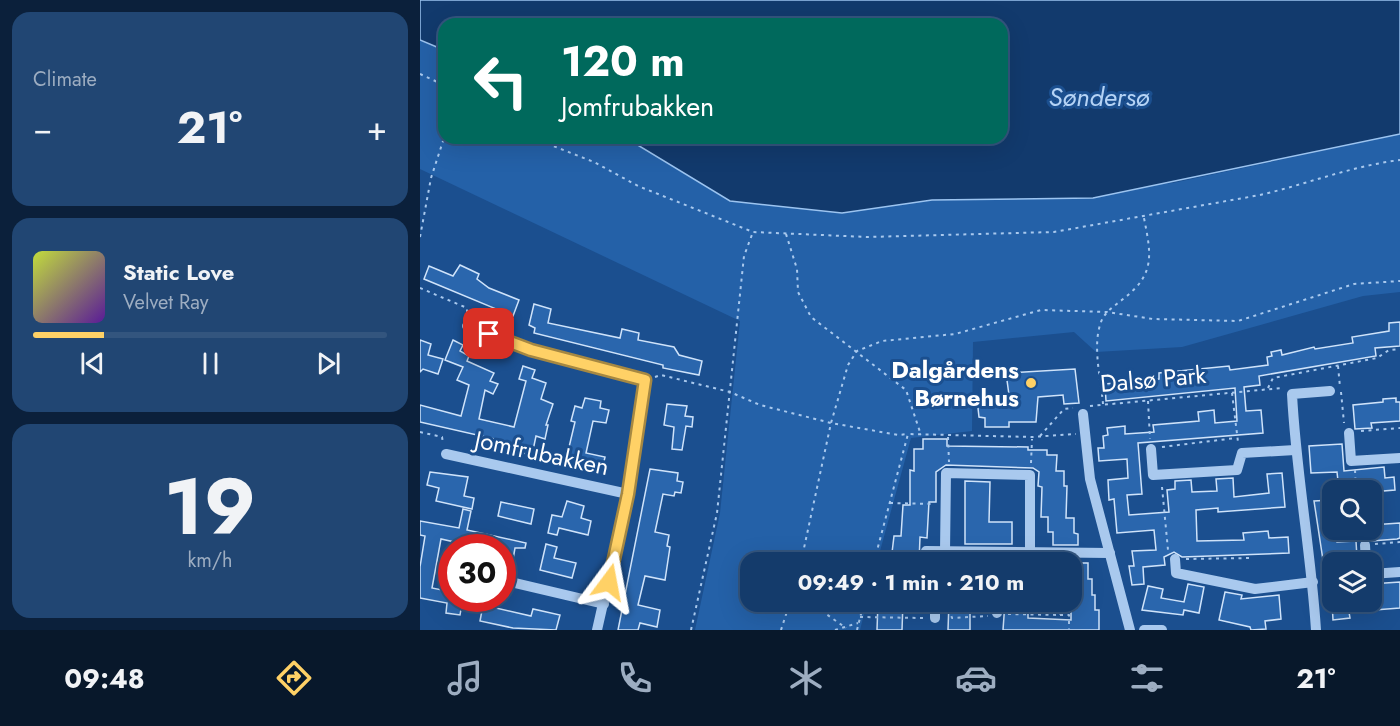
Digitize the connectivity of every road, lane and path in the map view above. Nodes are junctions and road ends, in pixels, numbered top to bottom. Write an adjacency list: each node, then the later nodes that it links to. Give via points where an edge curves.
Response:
1 (420, 75): 2 (path)
2 (438, 82)
3 (442, 144): 9 (path)
4 (548, 144): 7 (path, via 594,162 638,186)
5 (1400, 160): 6 (path, via 1319,177 1260,195)
6 (1144, 218): 8 (path, via 1020,234); 12 (path, via 1150,266 1130,294)
7 (753, 232): 8 (path); 20 (path, via 744,256)
8 (786, 234): 15 (path, via 802,303 811,316)
9 (420, 237)
10 (1400, 281): 12 (path, via 1354,284 1238,321 1153,319)
11 (420, 288): 13 (path, via 467,308)
12 (1107, 312): 15 (path, via 1041,310 955,334 882,341); 24 (path, via 1098,339)
13 (467, 326): 17 (street, via 531,350)
14 (1400, 349): 16 (path, Dalsø Park)
15 (857, 351): 26 (path, via 848,365); 31 (path, via 906,390)
16 (1338, 365): 18 (path, Dalsø Park, via 1273,378); 29 (path, via 1345,433)
17 (645, 380): 20 (path, via 661,375); 46 (street, Jomfrubakken)
18 (1268, 388): 21 (path, Dalsø Park); 22 (path, Dalsø Park, via 1281,388)
19 (1330, 391): 22 (street)
20 (730, 392): 26 (path, via 760,405); 78 (path, via 717,513)
21 (1232, 393): 23 (path, Dalsø Park); 35 (path)
22 (1292, 394): 37 (street)
23 (1148, 401): 24 (path, Dalsø Park); 36 (path)
24 (1103, 404): 25 (path, Dalsø Park)
25 (1083, 410): 34 (path, via 1064,409); 57 (street, Dalsø Park, via 1090,479)
26 (831, 423): 30 (path); 52 (path)
27 (1400, 428): 29 (path)
28 (420, 432): 39 (path, via 442,437)
29 (1350, 433): 41 (street, via 1351,462)
30 (908, 434)
31 (921, 435)
32 (948, 436): 42 (path)
33 (1032, 437): 44 (path)
34 (1039, 437)
35 (1236, 438): 36 (path); 38 (path)
36 (1151, 449): 43 (street, via 1153,475)
37 (1295, 450): 38 (street); 63 (street)
38 (1242, 453): 43 (street, via 1237,470)
39 (446, 454): 46 (street, Jomfrubakken)
40 (1400, 458): 41 (street)
41 (1354, 461): 45 (path)
42 (950, 474): 44 (street); 48 (street, via 946,473)
43 (1161, 474): 60 (path, via 1169,559)
44 (1030, 475): 55 (street)
45 (1355, 480)
46 (628, 494): 65 (street, Jomfrubakken)
47 (890, 502): 48 (path)
48 (946, 505): 54 (street)
49 (1400, 542): 50 (path)
50 (1365, 545): 56 (street)
51 (926, 551): 53 (street)
52 (803, 552)
53 (930, 552)
54 (940, 552)
55 (1030, 552)
56 (1365, 552)
57 (1110, 553): 58 (street); 83 (street, Dalsø Park)
58 (1082, 555)
59 (1252, 558): 60 (path)
60 (1175, 559): 63 (street, via 1176,573 1255,589)
61 (1400, 572): 62 (street)
62 (1382, 573)
63 (1313, 582): 86 (street)
64 (516, 583): 65 (street)
65 (604, 604): 77 (street, Jomfrubakken)
66 (787, 612): 79 (path)
67 (823, 612): 76 (path)
68 (861, 612): 73 (path)
69 (935, 612): 74 (street)
70 (1060, 612): 72 (path)
71 (997, 614): 72 (path); 74 (path, via 952,618 950,612)
72 (1060, 615): 82 (path, via 1069,615)
73 (860, 617): 74 (path); 75 (path)
74 (935, 618)
75 (858, 623): 76 (path); 81 (path)
76 (846, 628): 80 (path)
77 (597, 630)
78 (691, 630)
79 (781, 630)
80 (835, 630)
81 (856, 630)
82 (1070, 630)
83 (1130, 630)
84 (1144, 630): 85 (street)
85 (1162, 630)
86 (1316, 630)

